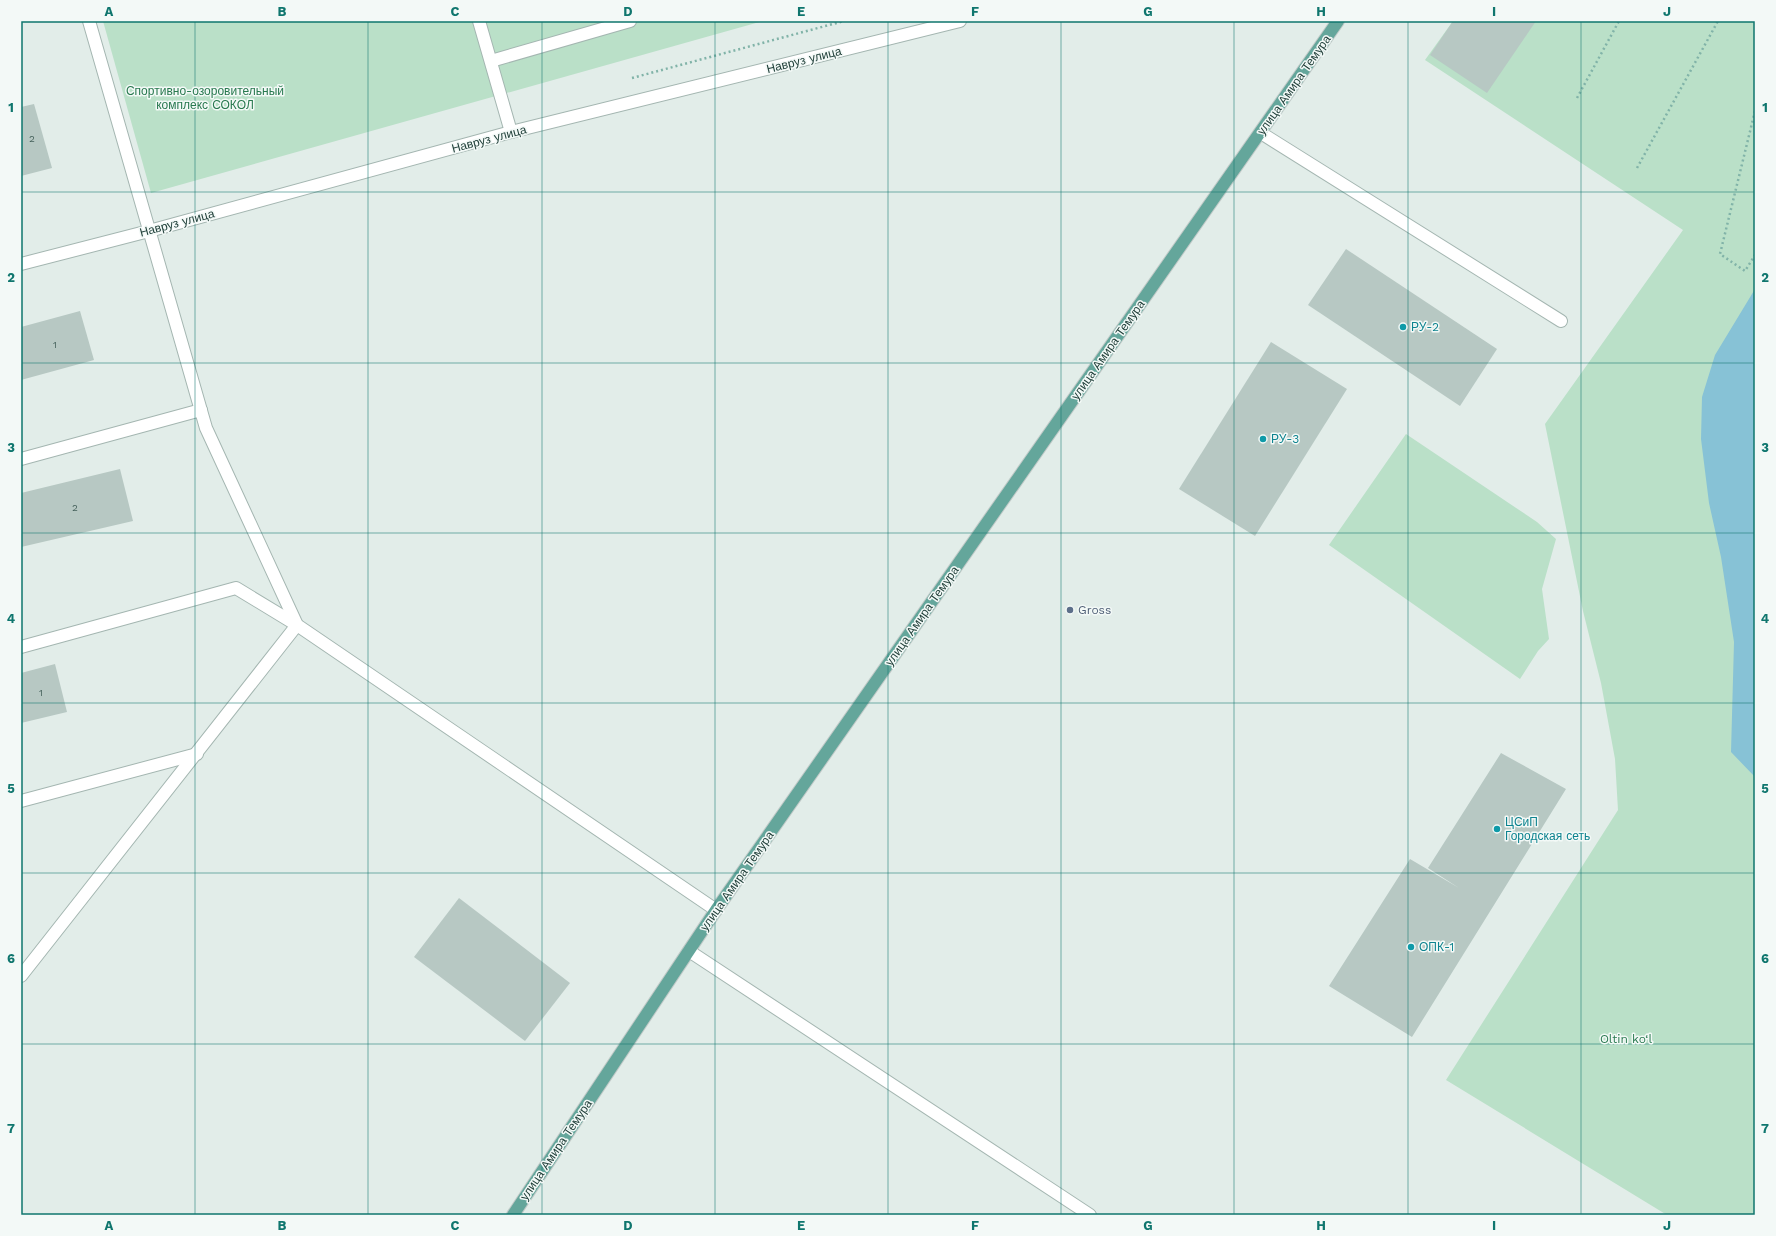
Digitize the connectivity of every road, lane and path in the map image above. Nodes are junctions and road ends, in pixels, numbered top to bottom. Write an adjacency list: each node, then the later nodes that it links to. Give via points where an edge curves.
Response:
1 (89, 21): 16 (street)
2 (479, 21): 9 (street)
3 (630, 21): 9 (street)
4 (844, 21): 10 (path)
5 (960, 21): 13 (street, Навруз улица)
6 (1338, 21): 14 (main road, улица Амира Темура)
7 (1619, 21): 11 (path)
8 (1718, 21): 15 (path)
9 (491, 61): 13 (street)
10 (629, 79)
11 (1576, 98)
12 (1755, 111): 17 (path, via 1720,254 1745,271)
13 (512, 132): 16 (street, Навруз улица)
14 (1261, 133): 19 (street); 26 (main road, улица Амира Темура)
15 (1637, 168)
16 (148, 231): 18 (street, Навруз улица); 20 (street)
17 (1755, 255)
18 (21, 264)
19 (1561, 320)
20 (201, 410): 21 (street); 22 (street, via 206,428)
21 (21, 459)
22 (297, 625): 23 (street, via 236,588); 24 (street); 26 (street)
23 (21, 647)
24 (197, 754): 25 (street); 28 (street)
25 (21, 801)
26 (716, 910): 27 (main road, улица Амира Темура)
27 (689, 951): 29 (main road, улица Амира Темура); 30 (street)
28 (21, 976)
29 (513, 1215)
30 (1090, 1215)

